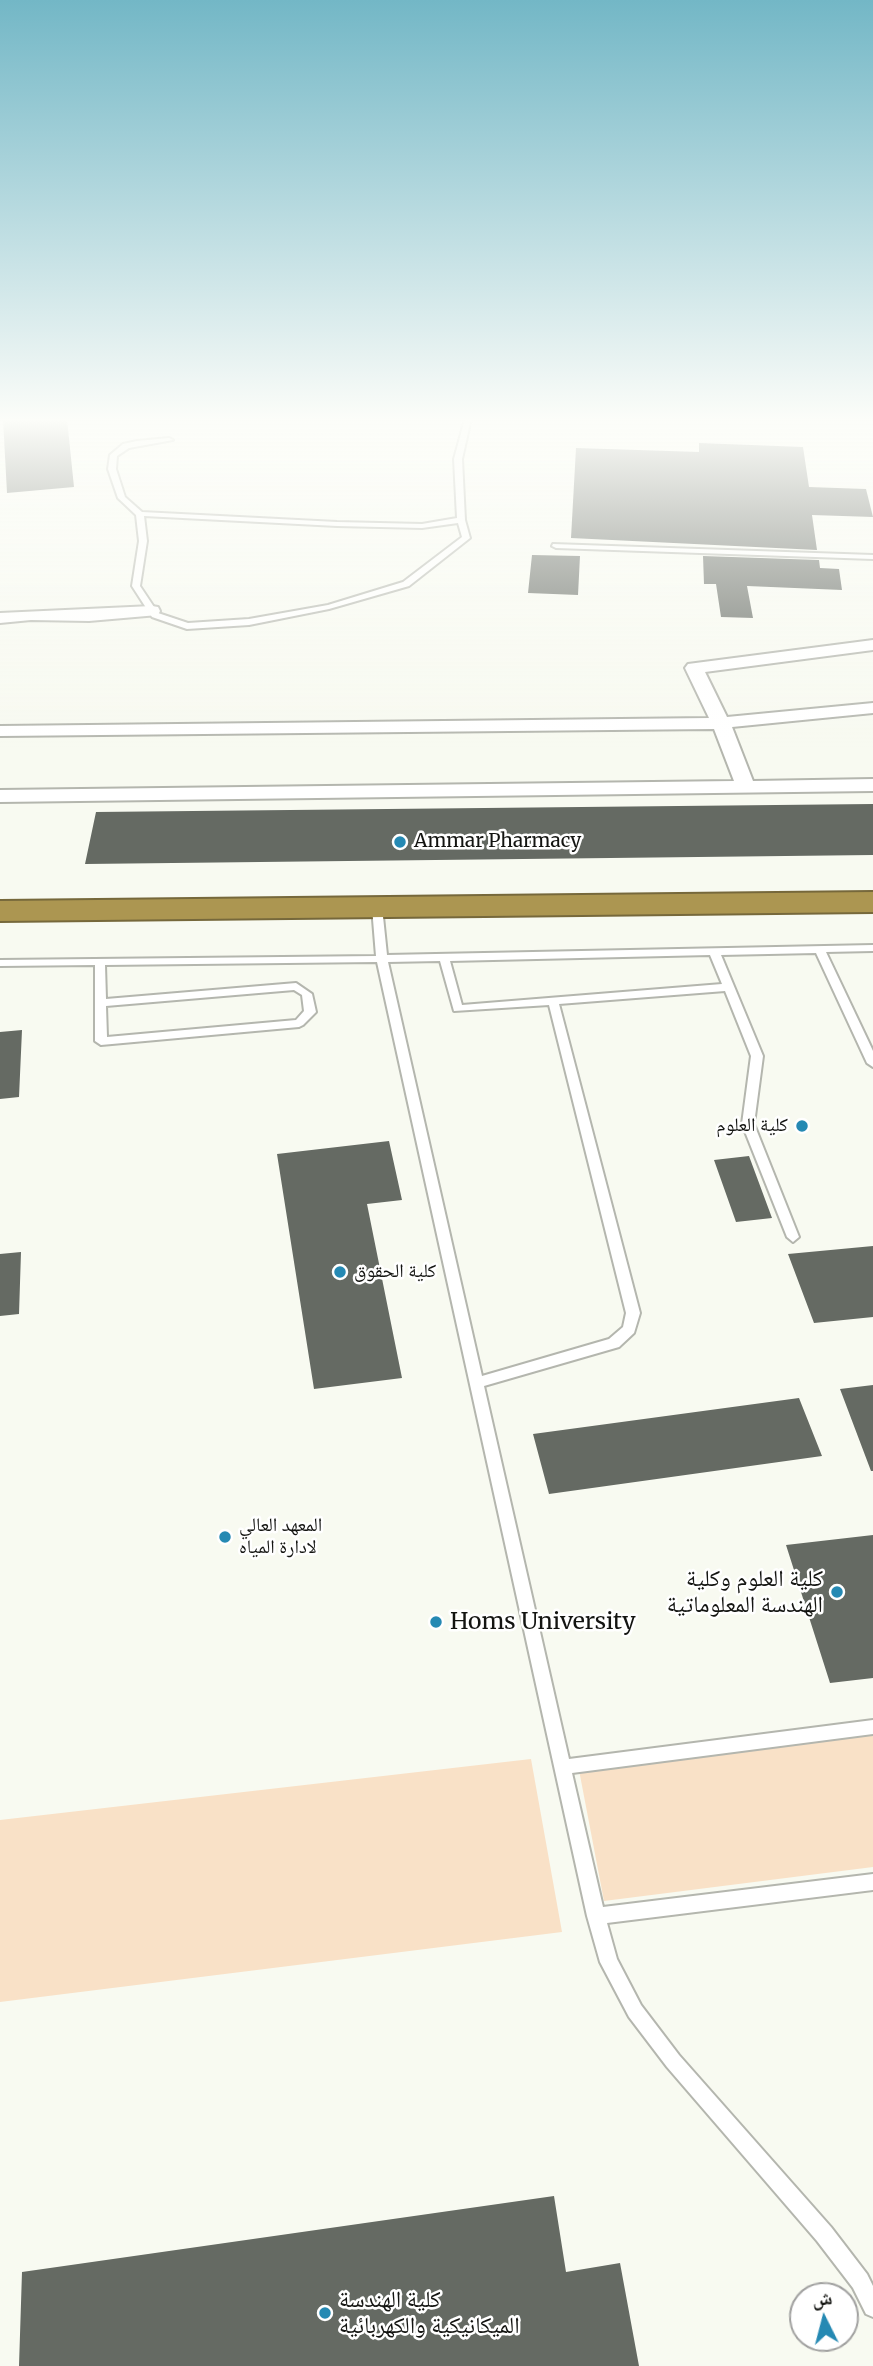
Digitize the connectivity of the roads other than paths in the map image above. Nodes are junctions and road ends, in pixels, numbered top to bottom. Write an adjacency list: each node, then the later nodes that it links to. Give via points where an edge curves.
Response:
1 (142, 529): 5 (lane, via 136,586)
2 (464, 529): 5 (lane, via 466,538 407,584 342,603 249,622 187,626)
3 (556, 545): 4 (lane)
4 (873, 557)
5 (152, 611): 6 (street)
6 (0, 618)
7 (873, 645): 9 (street, via 694,668)
8 (873, 708): 9 (street)
9 (721, 723): 10 (street); 12 (street)
10 (0, 731)
11 (873, 785): 12 (street)
12 (746, 787): 13 (street)
13 (0, 796)
14 (873, 883): 15 (highway)
15 (0, 892)
16 (873, 902): 17 (highway)
17 (377, 907): 18 (highway); 23 (lane)
18 (0, 911)
19 (819, 948): 20 (lane); 21 (lane); 29 (lane)
20 (873, 948)
21 (714, 951): 22 (lane); 26 (lane)
22 (444, 958): 23 (lane); 27 (lane, via 458,1009)
23 (382, 959): 24 (lane); 31 (lane)
24 (100, 962): 25 (lane); 28 (lane)
25 (0, 963)
26 (728, 987): 27 (lane); 30 (lane, via 757,1056 748,1124)
27 (553, 1002): 31 (lane, via 633,1313 629,1329 614,1343)
28 (101, 1003): 28 (lane, via 101,1041 299,1023 310,1012 307,994 296,986)
29 (873, 1063)
30 (793, 1237)
31 (476, 1383): 33 (lane)
32 (873, 1727): 33 (lane)
33 (563, 1766): 35 (lane)
34 (873, 1882): 35 (lane)
35 (596, 1916): 36 (lane, via 609,1962 635,2011 824,2234 860,2281)
36 (873, 2307)

